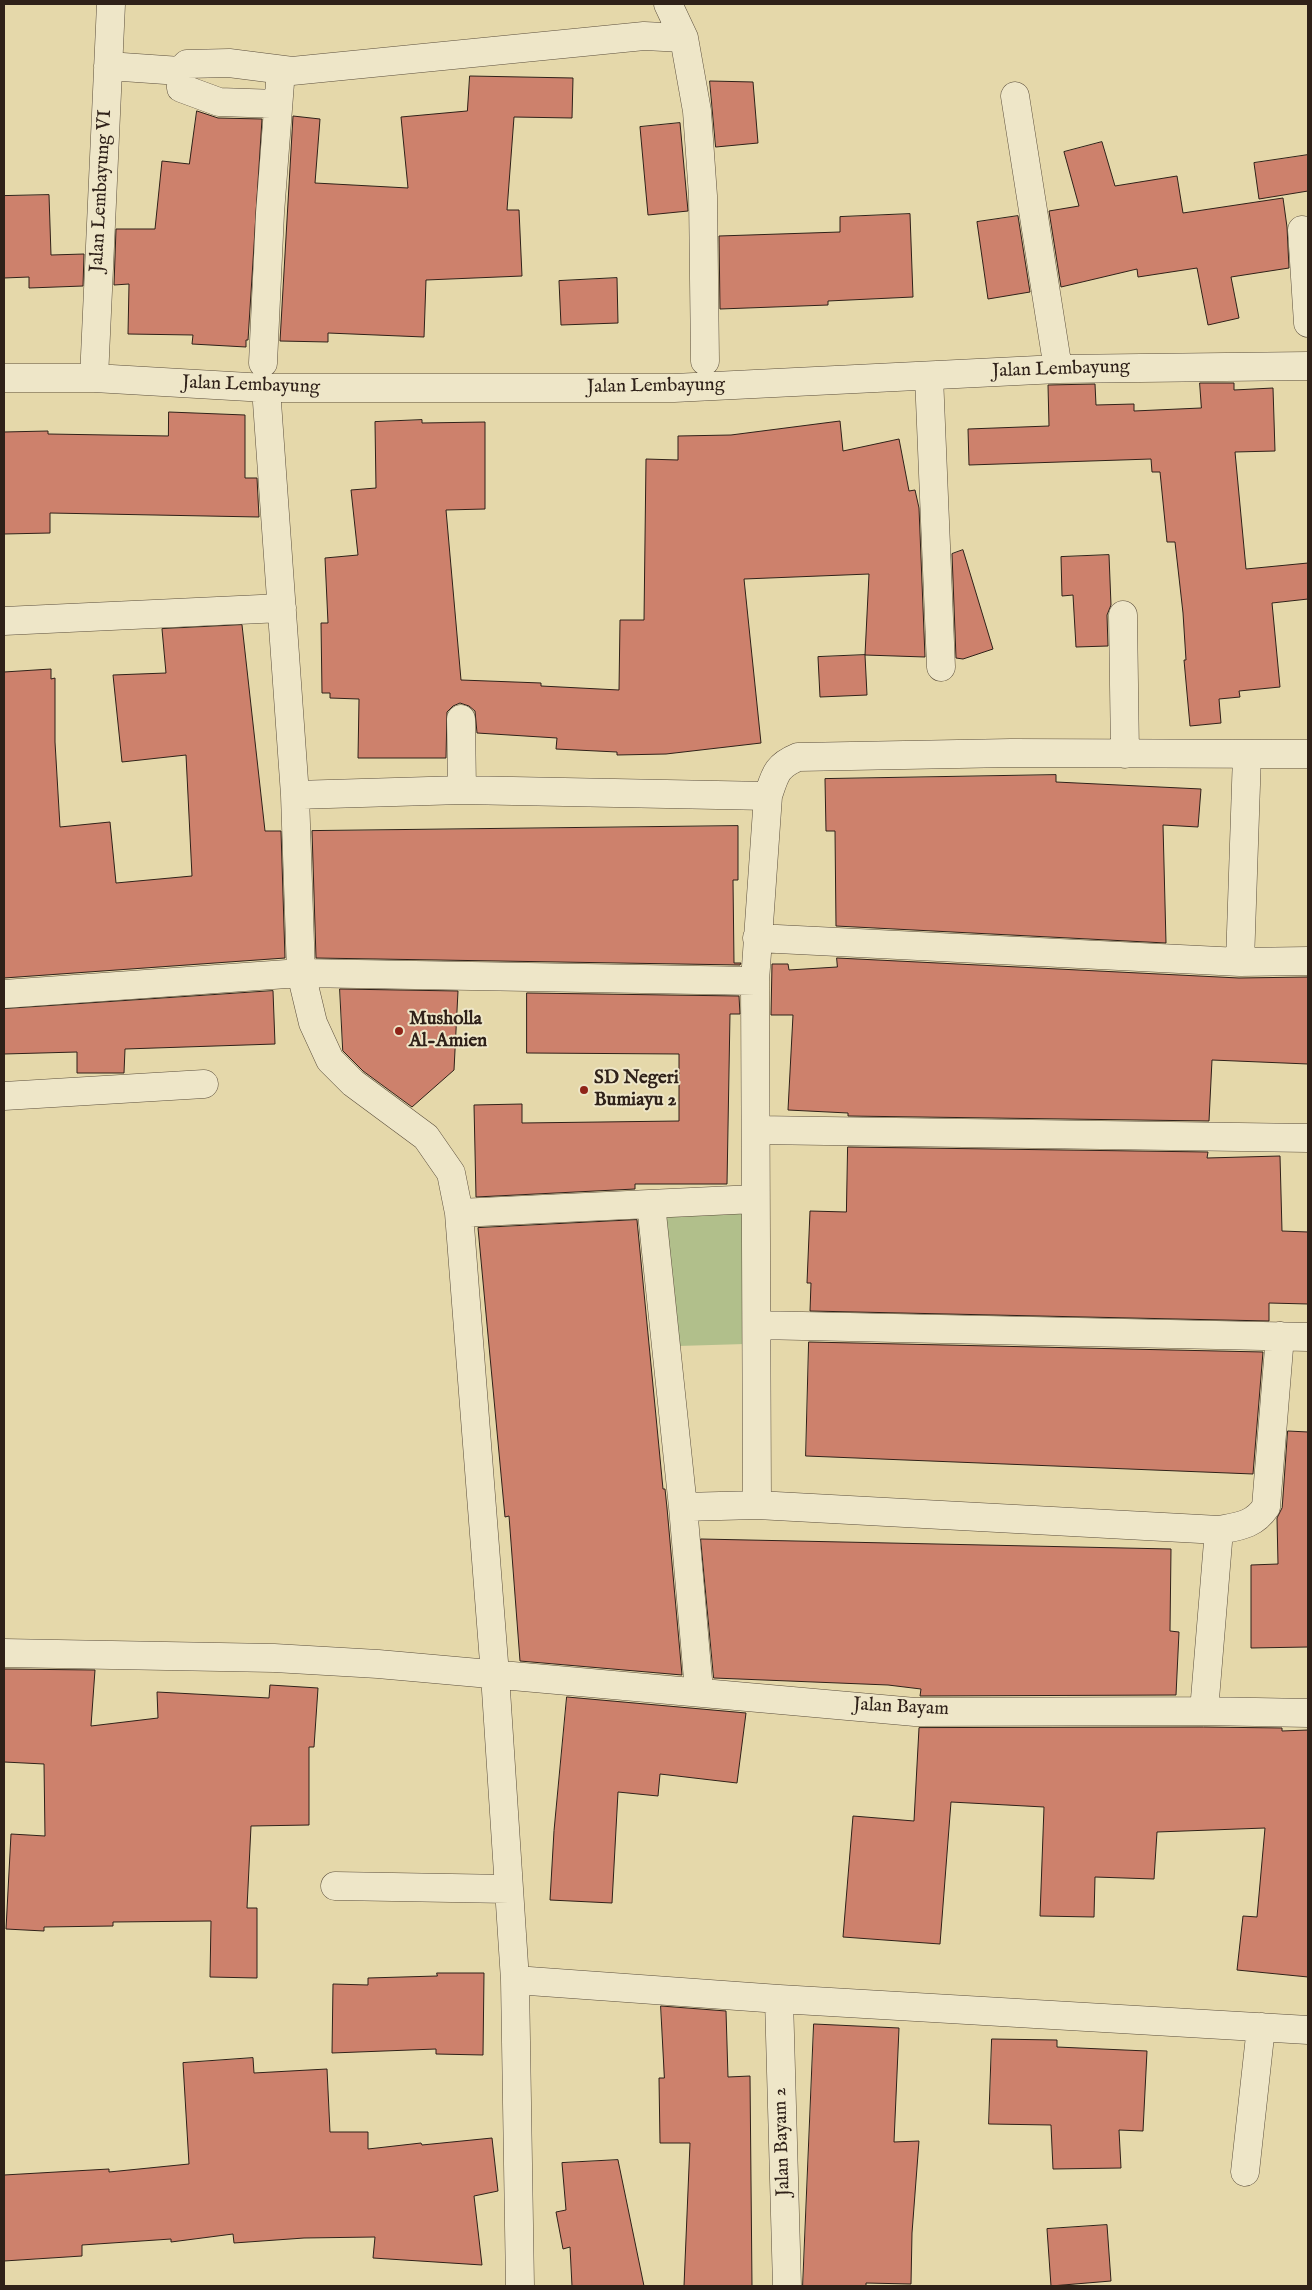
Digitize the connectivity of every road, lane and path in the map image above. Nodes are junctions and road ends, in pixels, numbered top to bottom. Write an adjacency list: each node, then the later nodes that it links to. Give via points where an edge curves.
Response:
1 (111, 4): 4 (street, Jalan Lembayung VI)
2 (668, 4): 3 (street)
3 (684, 38): 5 (street, via 644,36); 11 (street, via 697,111 703,196)
4 (108, 66): 6 (street); 17 (street, Jalan Lembayung VI)
5 (281, 70): 6 (street, via 229,63 187,64); 8 (street)
6 (180, 71): 8 (street, via 181,88 219,102)
7 (1015, 96): 13 (street)
8 (278, 104): 14 (street, via 270,213)
9 (1302, 230): 10 (street)
10 (1308, 323)
11 (705, 361)
12 (1308, 366): 13 (street, Jalan Lembayung)
13 (1058, 368): 15 (street, Jalan Lembayung)
14 (265, 376): 15 (street, Jalan Lembayung, via 674,388); 17 (street, Jalan Lembayung); 18 (street)
15 (929, 376): 21 (street)
16 (4, 378): 17 (street, Jalan Lembayung)
17 (94, 378)
18 (282, 608): 20 (street); 27 (street)
19 (1123, 616): 23 (street)
20 (4, 621)
21 (941, 667)
22 (461, 720): 26 (street)
23 (1125, 754): 25 (street); 28 (street, via 798,757 784,762 776,772)
24 (1308, 754): 25 (street)
25 (1247, 755): 31 (street)
26 (462, 790): 27 (street); 28 (street)
27 (294, 795): 32 (street)
28 (768, 796): 29 (street)
29 (757, 938): 31 (street); 33 (street)
30 (1308, 961): 31 (street)
31 (1240, 962)
32 (301, 973): 33 (street); 34 (street); 41 (street, via 313,1023 330,1060 353,1083 426,1136 451,1174)
33 (754, 981): 37 (street)
34 (4, 994)
35 (204, 1084): 36 (street)
36 (4, 1096)
37 (757, 1130): 38 (street); 39 (street)
38 (1308, 1138)
39 (755, 1199): 40 (street); 42 (street)
40 (652, 1204): 41 (street); 46 (street)
41 (459, 1213): 49 (street)
42 (757, 1325): 43 (street); 45 (street)
43 (1280, 1336): 44 (street); 47 (street, via 1266,1507 1247,1525)
44 (1308, 1337)
45 (757, 1505): 46 (street); 47 (street)
46 (683, 1507): 50 (street)
47 (1219, 1530): 51 (street)
48 (4, 1653): 49 (street, Jalan Bayam, via 274,1658)
49 (495, 1675): 50 (street, Jalan Bayam); 54 (street)
50 (699, 1691): 51 (street, Jalan Bayam, via 915,1712)
51 (1204, 1710): 52 (street, Jalan Bayam)
52 (1308, 1713)
53 (335, 1886): 54 (street)
54 (509, 1889): 55 (street)
55 (515, 1980): 56 (street); 60 (street)
56 (779, 1998): 57 (street); 61 (street, Jalan Bayam 2)
57 (1261, 2027): 58 (street); 59 (street)
58 (1308, 2030)
59 (1245, 2172)
60 (520, 2286)
61 (787, 2286)

